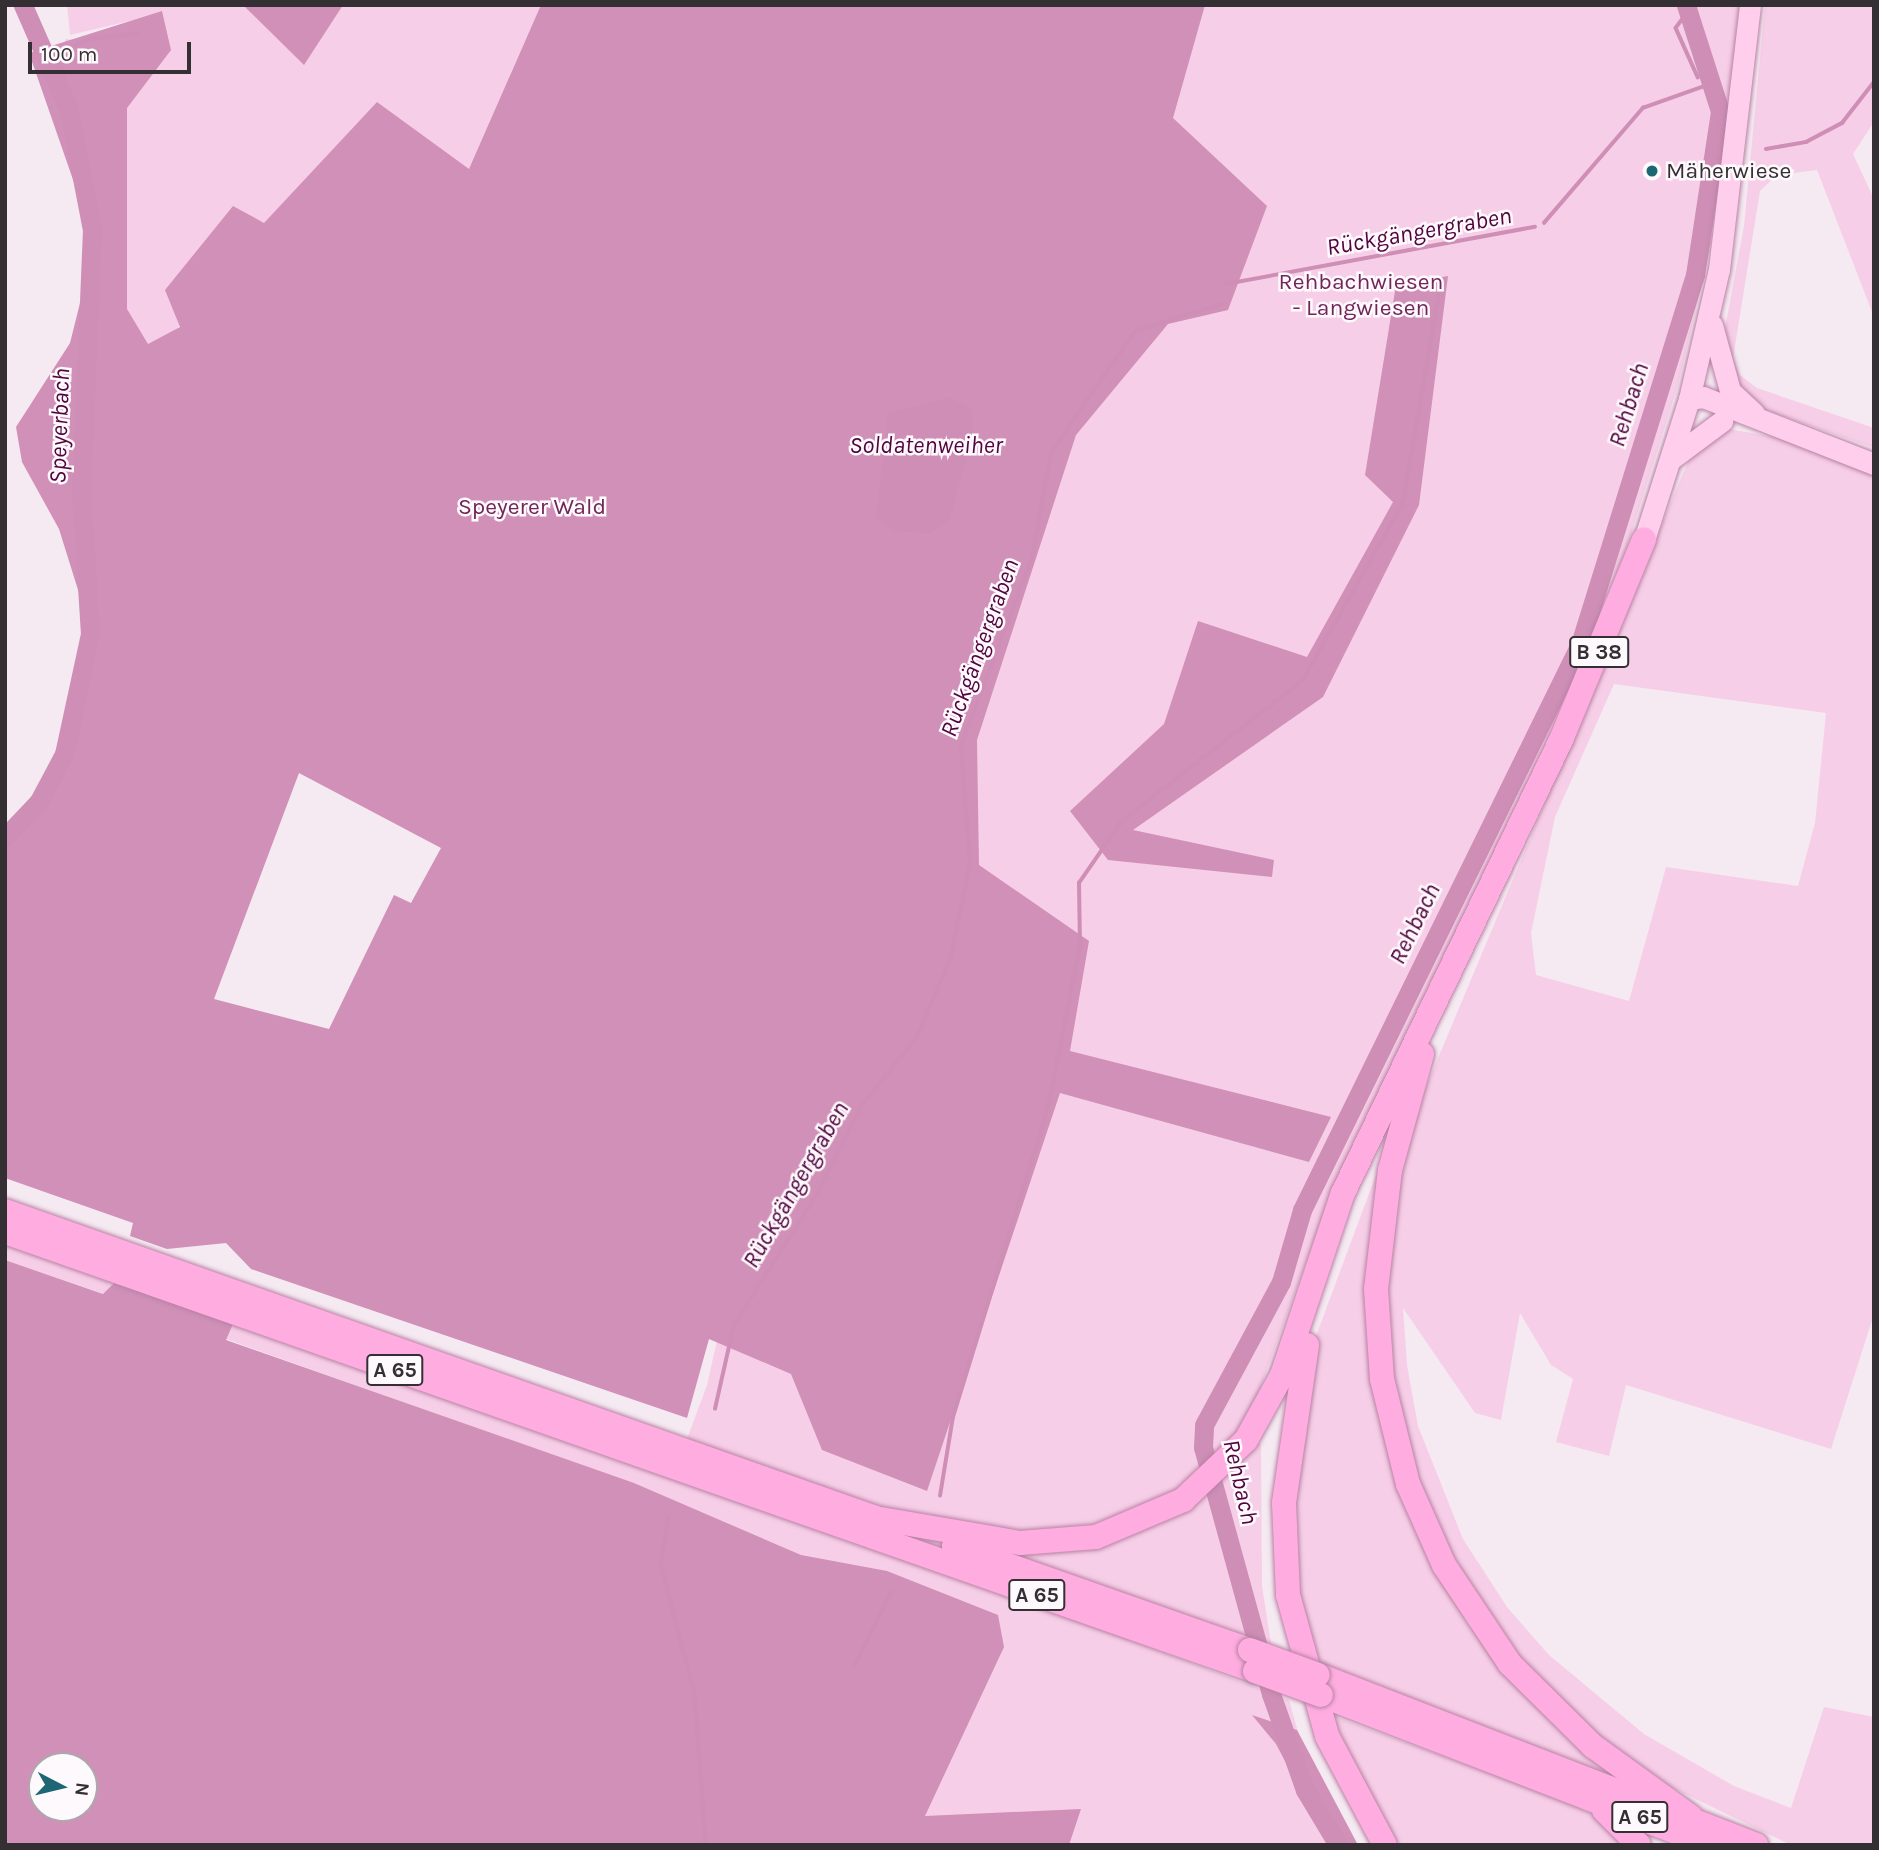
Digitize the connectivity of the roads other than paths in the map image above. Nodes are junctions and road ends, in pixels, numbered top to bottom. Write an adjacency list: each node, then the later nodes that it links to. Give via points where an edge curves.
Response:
1 (1750, 5): 2 (main road, B 38, via 1733,186)
2 (1711, 313): 3 (main road, B 38); 5 (main road, B 38, via 1730,391)
3 (1689, 399): 4 (main road, B 38); 5 (main road, B 38, via 1703,397); 6 (main road, B 38)
4 (1722, 421): 5 (main road, B 38); 6 (main road)
5 (1769, 425): 7 (main road, B 38)
6 (1671, 460): 8 (main road, B 38)
7 (1874, 464)
8 (1644, 540): 9 (highway, B 38)
9 (1520, 826): 10 (highway, B 38); 13 (highway, via 1343,1193)
10 (1422, 1054): 20 (highway, via 1388,1180 1376,1289 1382,1379 1408,1484 1444,1566 1510,1664 1586,1740); 22 (highway, via 1319,1303 1293,1409 1284,1503 1288,1595 1307,1681 1339,1763)
11 (5, 1212): 14 (highway, A 65)
12 (5, 1231): 14 (highway, A 65)
13 (1288, 1357): 16 (highway, via 1261,1416 1221,1469 1198,1489 1134,1526 1058,1542 1001,1541); 21 (highway, via 1269,1477 1276,1612 1310,1733)
14 (790, 1498): 15 (highway, A 65)
15 (823, 1510): 16 (highway, A 65); 17 (highway, A 65)
16 (875, 1518): 17 (highway, A 65)
17 (1253, 1661): 18 (highway, A 65, bridge)
18 (1320, 1685): 19 (highway, A 65); 20 (highway, A 65)
19 (1571, 1789): 23 (highway, via 1621,1823); 24 (highway, A 65)
20 (1691, 1817): 25 (highway, A 65)
21 (1369, 1845)
22 (1385, 1845)
23 (1639, 1845)
24 (1709, 1845)
25 (1756, 1845)

